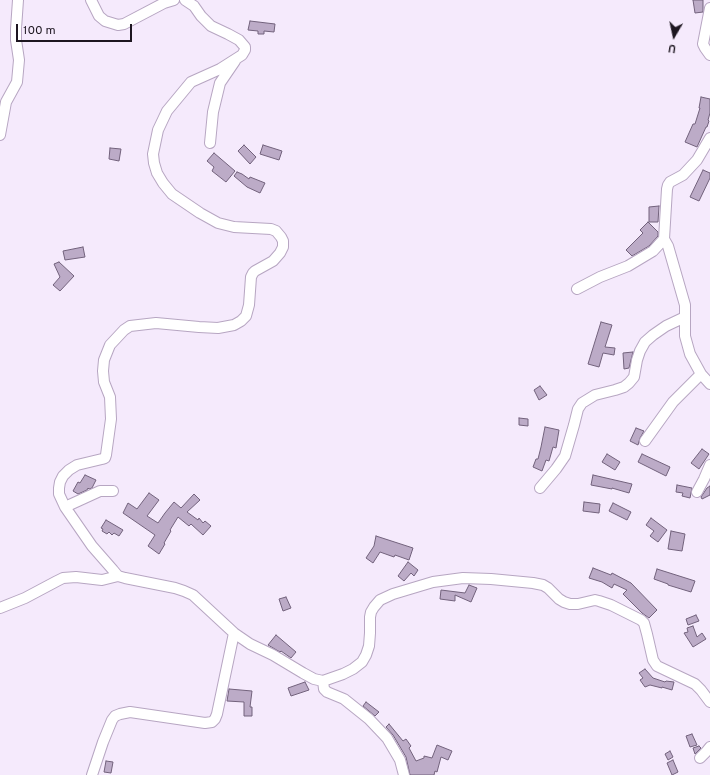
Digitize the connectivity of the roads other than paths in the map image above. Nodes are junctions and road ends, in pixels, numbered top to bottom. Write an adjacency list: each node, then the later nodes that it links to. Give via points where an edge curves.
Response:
1 (18, 0): 8 (street, via 17,82 6,102)
2 (91, 0): 3 (street, via 99,16 118,25)
3 (174, 0)
4 (185, 0): 7 (street, via 194,6 211,26 239,40 245,46 245,50)
5 (710, 8): 6 (street, via 703,44)
6 (710, 55)
7 (238, 58): 10 (street, via 220,83); 22 (street, via 191,82 166,111 158,130 153,154 154,163 157,173 172,194 218,223 276,231 283,241 282,250 273,261 253,273 246,316 234,325 218,328 156,323 130,326 115,338 104,360 103,371 110,397 111,419 106,455 102,459 77,465 63,476 59,488)
8 (0, 135)
9 (710, 138): 11 (street, via 697,160 668,186)
10 (210, 143)
11 (664, 240): 12 (street, via 653,251 628,266); 13 (street, via 676,272 685,305)
12 (577, 289)
13 (685, 317): 14 (street, via 685,336 690,354); 19 (street, via 666,326 645,342 637,360 634,377 629,383 619,389 595,395 582,403 565,456)
14 (701, 374): 15 (street); 16 (street, via 673,402)
15 (710, 384)
16 (645, 441)
17 (710, 465): 18 (street)
18 (707, 479): 21 (street)
19 (540, 488)
20 (113, 491): 22 (street, via 100,491)
21 (697, 492)
22 (65, 507): 23 (street, via 92,546)
23 (118, 576): 24 (street, via 102,580 64,578); 25 (street, via 184,590 200,601)
24 (0, 608)
25 (234, 633): 26 (street, via 303,674); 30 (street, via 215,720 205,723 130,712 120,714 112,720)
26 (323, 681): 27 (street, via 348,672 362,662 369,646 371,612 380,600 433,582 463,578 491,579 543,585 558,599 567,603 578,604 595,600 641,620 657,666 695,684); 31 (street, via 327,692 344,699 387,738 400,760)
27 (710, 702)
28 (710, 746): 29 (street)
29 (700, 758)
30 (92, 775)
31 (404, 775)

